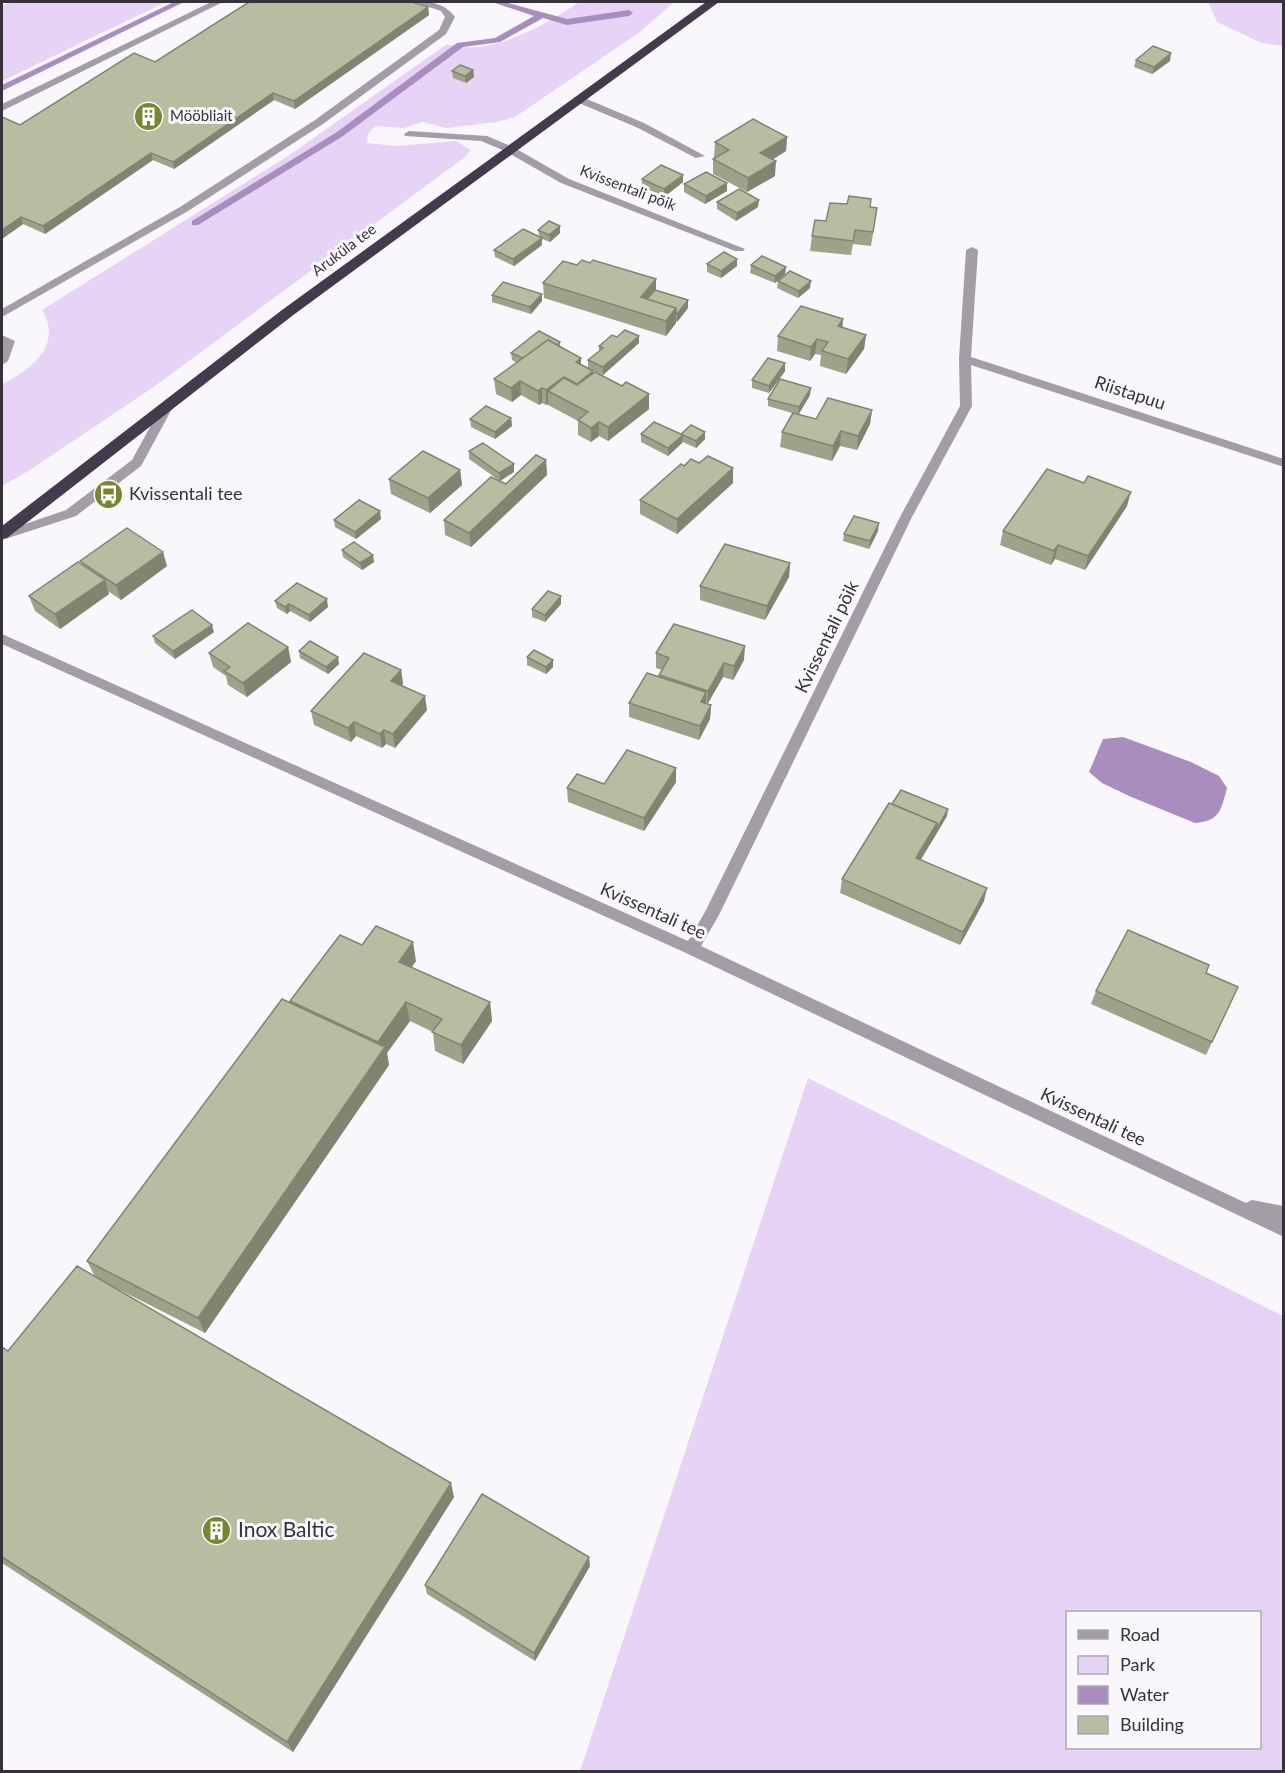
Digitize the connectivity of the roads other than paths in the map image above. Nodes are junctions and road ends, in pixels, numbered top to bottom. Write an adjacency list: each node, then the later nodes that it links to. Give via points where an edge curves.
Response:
1 (218, 2): 5 (street)
2 (423, 2): 11 (street, via 444,9 450,17 443,32 320,122 194,203)
3 (710, 2): 4 (highway, Aruküla tee)
4 (578, 99): 7 (highway, Aruküla tee); 8 (street)
5 (2, 108)
6 (410, 134): 7 (street, Kvissentali põik, via 483,138)
7 (509, 149): 9 (street, Kvissentali põik, via 565,181); 15 (highway, Aruküla tee)
8 (700, 156)
9 (739, 249)
10 (972, 250): 13 (street, Kvissentali põik)
11 (2, 314)
12 (2, 339): 14 (street, via 9,341)
13 (965, 359): 16 (street, Riistapuu); 19 (street, Kvissentali põik, via 966,406 906,517)
14 (2, 361)
15 (167, 407): 17 (highway, Aruküla tee); 17 (street, via 137,463 70,513)
16 (1284, 463)
17 (2, 535)
18 (2, 639): 19 (street, Kvissentali tee)
19 (691, 949): 20 (street, Kvissentali tee)
20 (1228, 1203): 21 (street); 22 (street, Kvissentali tee)
21 (1284, 1214)
22 (1284, 1229)

